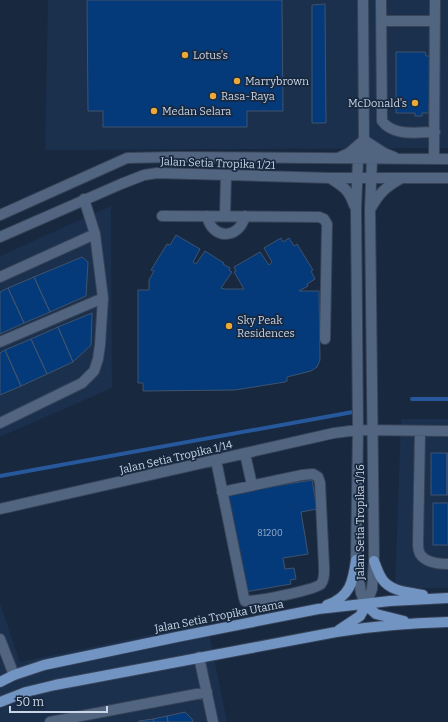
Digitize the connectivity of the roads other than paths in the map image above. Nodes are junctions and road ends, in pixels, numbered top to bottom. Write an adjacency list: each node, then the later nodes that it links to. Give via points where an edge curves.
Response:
1 (363, 0): 6 (street)
2 (381, 0): 5 (street)
3 (435, 0): 4 (street)
4 (435, 21): 5 (street); 7 (street)
5 (382, 26): 6 (street); 7 (street, via 382,121 395,131)
6 (363, 31): 8 (street)
7 (435, 132): 13 (street)
8 (364, 140): 9 (street); 10 (street, via 384,153); 11 (street); 12 (street, Jalan Setia Tropika 1/16)
9 (372, 158): 10 (street, Jalan Setia Tropika 1/21); 12 (street, Jalan Setia Tropika 1/21); 18 (street, Jalan Setia Tropika 1/16)
10 (400, 158): 13 (street, Jalan Setia Tropika 1/21)
11 (336, 159): 12 (street, Jalan Setia Tropika 1/21); 24 (street, Jalan Setia Tropika 1/21, via 127,158)
12 (358, 159): 17 (street, Jalan Setia Tropika 1/16)
13 (434, 159): 14 (street, Jalan Setia Tropika 1/21)
14 (448, 159)
15 (226, 175): 16 (street, Jalan Setia Tropika 1/21); 21 (street, Jalan Setia Tropika 1/21, via 144,175); 27 (street)
16 (330, 178): 17 (street, Jalan Setia Tropika 1/21); 22 (street, via 349,192)
17 (357, 178): 18 (street, Jalan Setia Tropika 1/21); 22 (street, Jalan Setia Tropika 1/16)
18 (371, 178): 19 (street, Jalan Setia Tropika 1/21); 23 (street, Jalan Setia Tropika 1/16)
19 (402, 178): 20 (street, Jalan Setia Tropika 1/21); 23 (street, via 377,196)
20 (448, 178)
21 (84, 199): 29 (street); 30 (street, Jalan Setia Tropika 1/21)
22 (356, 209): 36 (street, Jalan Setia Tropika 1/16)
23 (370, 209): 37 (street, Jalan Setia Tropika 1/16)
24 (0, 215)
25 (162, 216): 26 (street)
26 (207, 216): 27 (street); 28 (street, via 213,229 224,234 236,232)
27 (225, 216): 28 (street)
28 (245, 216): 33 (street, via 324,219 327,224)
29 (95, 234): 31 (street); 32 (street)
30 (0, 237)
31 (0, 277)
32 (103, 298): 34 (street); 35 (street, via 98,359 94,371 82,383)
33 (325, 339)
34 (0, 342)
35 (0, 423)
36 (358, 430): 37 (street, Jalan Setia Tropika 1/14); 40 (street, Jalan Setia Tropika 1/14, via 334,433); 45 (street, Jalan Setia Tropika 1/16)
37 (372, 430): 38 (street, Jalan Setia Tropika 1/14); 46 (street, Jalan Setia Tropika 1/16)
38 (420, 431): 39 (street, Jalan Setia Tropika 1/14); 47 (street, via 418,545 420,554 425,558 436,564)
39 (448, 431)
40 (245, 454): 41 (street, Jalan Setia Tropika 1/14); 42 (street)
41 (216, 460): 43 (street); 44 (street, Jalan Setia Tropika 1/14)
42 (252, 486): 43 (street); 43 (street, via 308,474 318,477 324,580 318,586 245,601)
43 (222, 492)
44 (0, 509)
45 (356, 560): 50 (street, Jalan Setia Tropika 1/16, via 360,593); 51 (main road, via 353,582 347,592 339,600)
46 (374, 561): 48 (main road, via 389,587); 50 (street, Jalan Setia Tropika 1/16, via 372,589)
47 (448, 564)
48 (437, 598): 49 (main road, Jalan Setia Tropika Utama); 50 (main road, Jalan Setia Tropika Utama)
49 (448, 598)
50 (366, 605): 51 (main road, Jalan Setia Tropika Utama); 53 (main road, via 376,614); 54 (main road, via 360,616)
51 (318, 609): 57 (main road, Jalan Setia Tropika Utama, via 177,636 44,665)
52 (448, 622): 53 (main road)
53 (410, 623): 54 (main road)
54 (336, 632): 56 (main road)
55 (0, 641): 57 (street)
56 (199, 657): 59 (street); 60 (main road, via 54,685)
57 (14, 675): 58 (main road, Jalan Setia Tropika Utama)
58 (0, 682)
59 (207, 692): 61 (street); 62 (street)
60 (0, 702)
61 (50, 722)
62 (213, 722)

